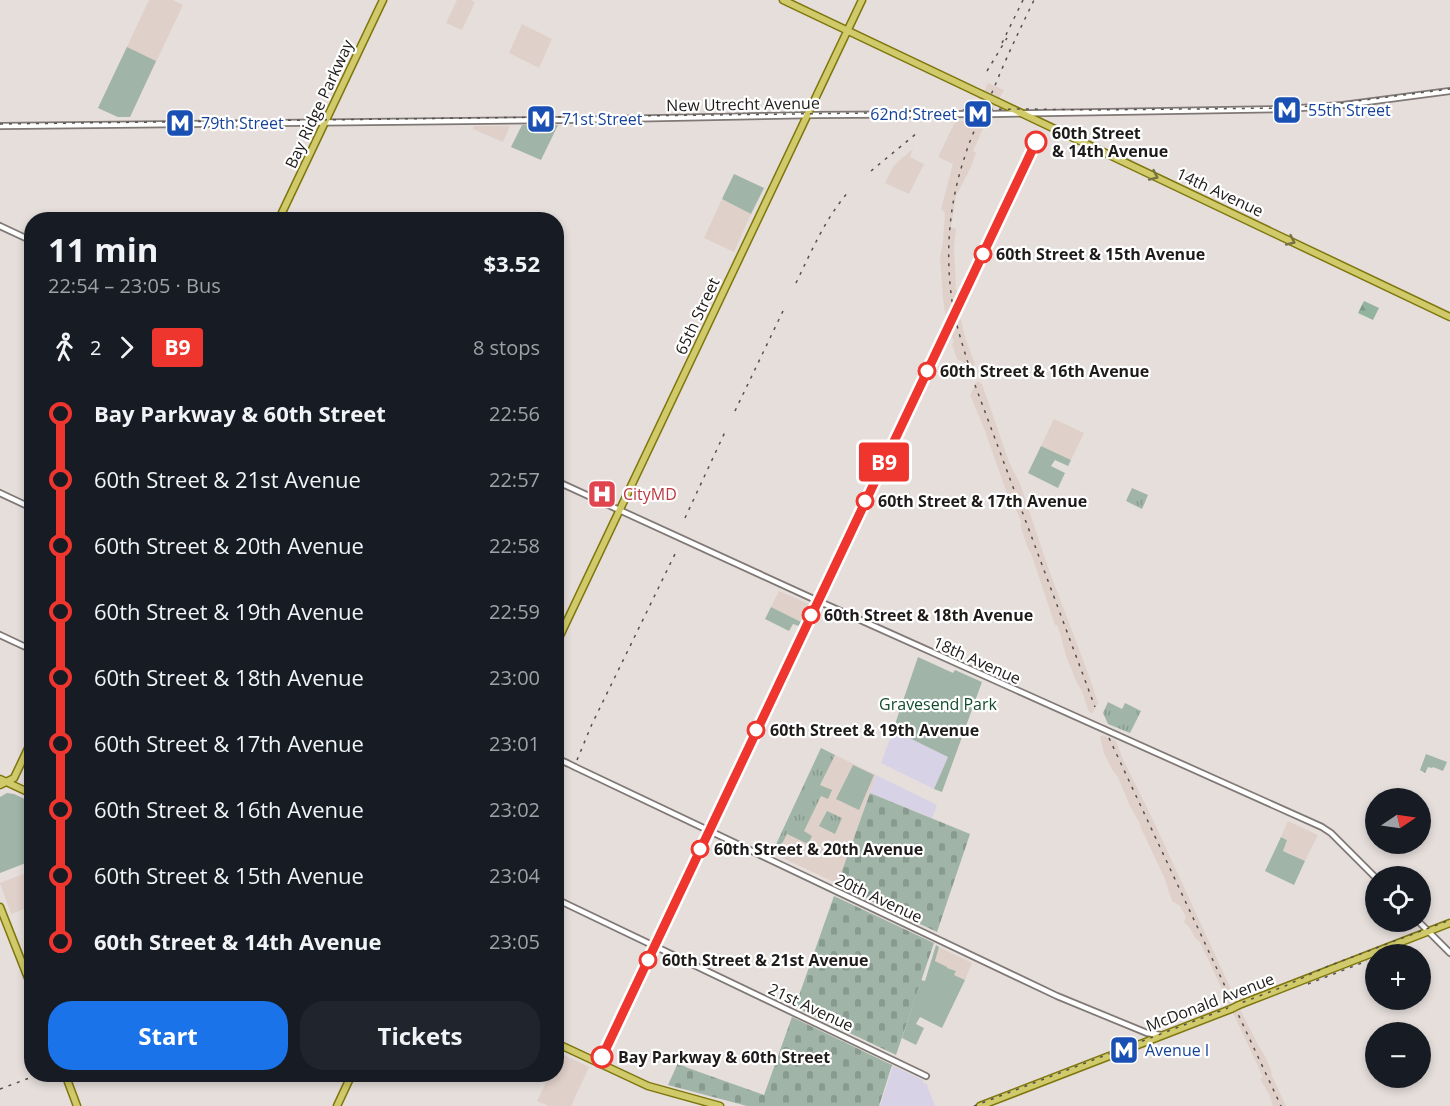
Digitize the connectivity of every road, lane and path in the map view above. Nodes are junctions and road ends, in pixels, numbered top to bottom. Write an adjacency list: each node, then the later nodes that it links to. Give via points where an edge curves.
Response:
1 (383, 0): 8 (main road, Bay Ridge Parkway)
2 (783, 0): 4 (main road, 14th Avenue)
3 (862, 0): 4 (main road, 65th Street)
4 (848, 31): 6 (main road, 14th Avenue, bridge); 7 (main road, 65th Street)
5 (1450, 91): 6 (street, New Utrecht Avenue, via 1286,109)
6 (1022, 114): 7 (street, New Utrecht Avenue, bridge); 13 (main road, 14th Avenue, one-way to 13)
7 (807, 115): 8 (street, New Utrecht Avenue); 17 (main road, 65th Street)
8 (325, 122): 9 (street, New Utrecht Avenue); 10 (main road, Bay Ridge Parkway)
9 (0, 126)
10 (282, 212)
11 (0, 226): 12 (street)
12 (24, 237)
13 (1450, 317)
14 (564, 485): 17 (street, 18th Avenue)
15 (0, 493): 16 (street)
16 (24, 504)
17 (620, 510): 18 (main road, 65th Street); 25 (street, 18th Avenue, via 1322,827)
18 (564, 627)
19 (0, 635): 20 (street)
20 (24, 646)
21 (24, 757): 23 (main road, via 14,778)
22 (564, 762): 33 (street, 20th Avenue, bridge, via 1054,995 1147,1033)
23 (2, 782): 24 (main road)
24 (24, 791)
25 (1365, 867)
26 (564, 903): 35 (street, 21st Avenue)
27 (0, 908): 32 (main road)
28 (1450, 923): 29 (main road, McDonald Avenue)
29 (1431, 931)
30 (1429, 932): 31 (street); 33 (main road, McDonald Avenue, bridge)
31 (1450, 953)
32 (24, 968)
33 (1161, 1035): 41 (main road, McDonald Avenue)
34 (564, 1047): 40 (main road, via 648,1086)
35 (926, 1076)
36 (68, 1082): 38 (main road)
37 (348, 1082): 39 (main road)
38 (77, 1106)
39 (337, 1106)
40 (720, 1106)
41 (980, 1106)

